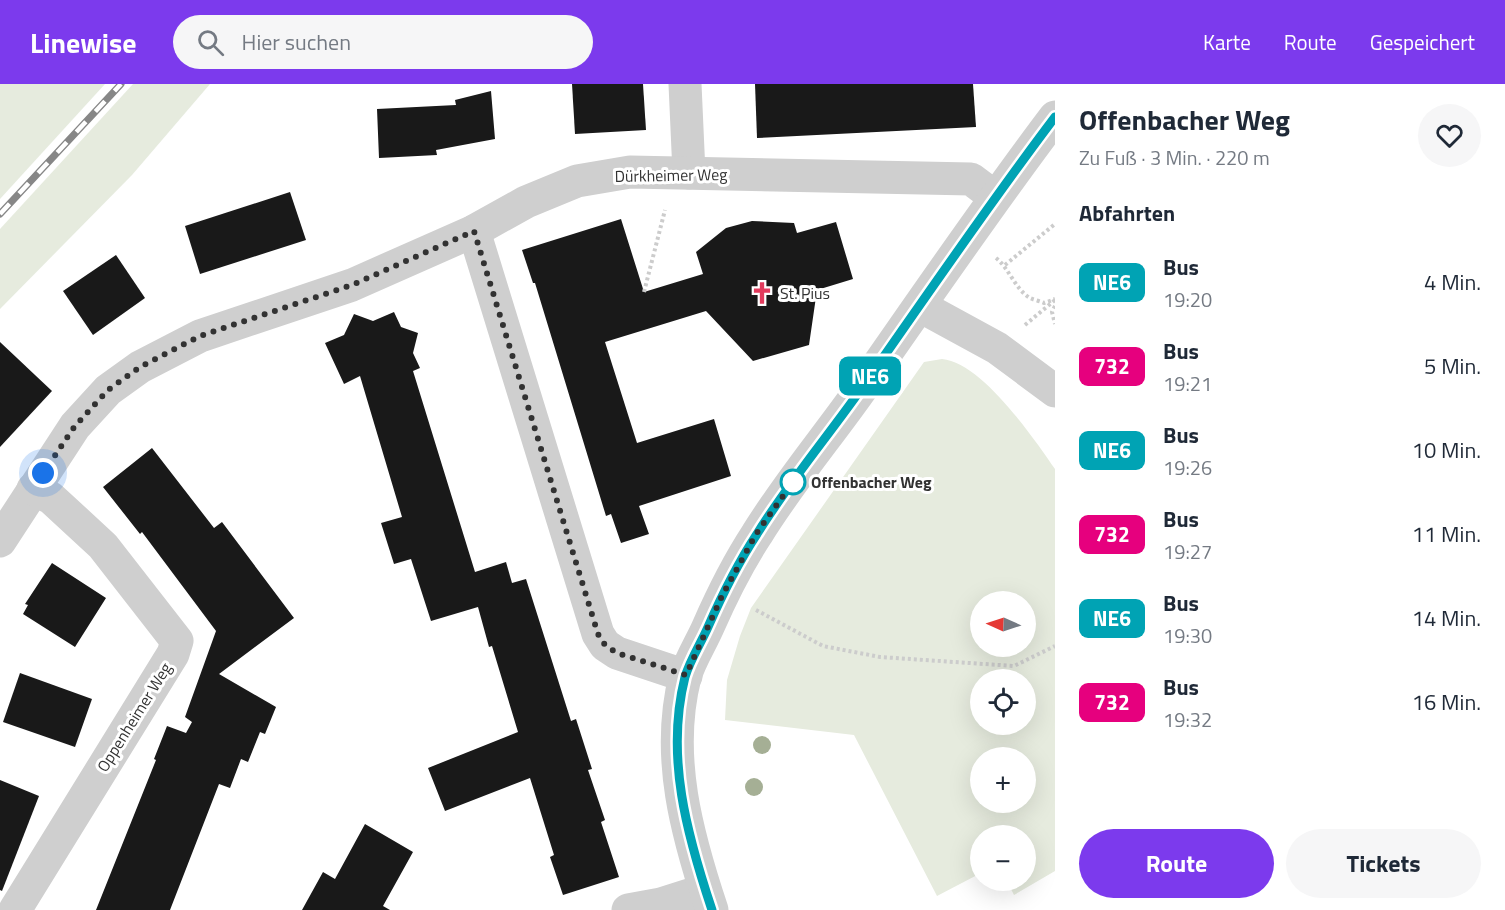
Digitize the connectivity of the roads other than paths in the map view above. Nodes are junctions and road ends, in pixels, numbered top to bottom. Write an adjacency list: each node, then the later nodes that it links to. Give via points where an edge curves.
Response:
1 (685, 84): 3 (street)
2 (1055, 117): 4 (street)
3 (689, 173): 4 (street, Dürkheimer Weg, via 971,179); 5 (street, Dürkheimer Weg, via 630,172 577,181 526,202)
4 (994, 197): 6 (street)
5 (474, 231): 8 (street, Dürkheimer Weg, via 352,285 200,336 140,367 108,390 75,426); 10 (street, via 598,634 617,653)
6 (920, 306): 7 (street, via 997,348); 10 (street, via 756,534)
7 (1055, 391)
8 (33, 489): 9 (street, Dürkheimer Weg); 12 (street, Oppenheimer Weg, via 51,498 103,546 177,641 174,654)
9 (0, 541)
10 (686, 675): 11 (street, via 679,718 682,800 690,843)
11 (709, 900): 13 (street)
12 (15, 910)
13 (628, 910)

